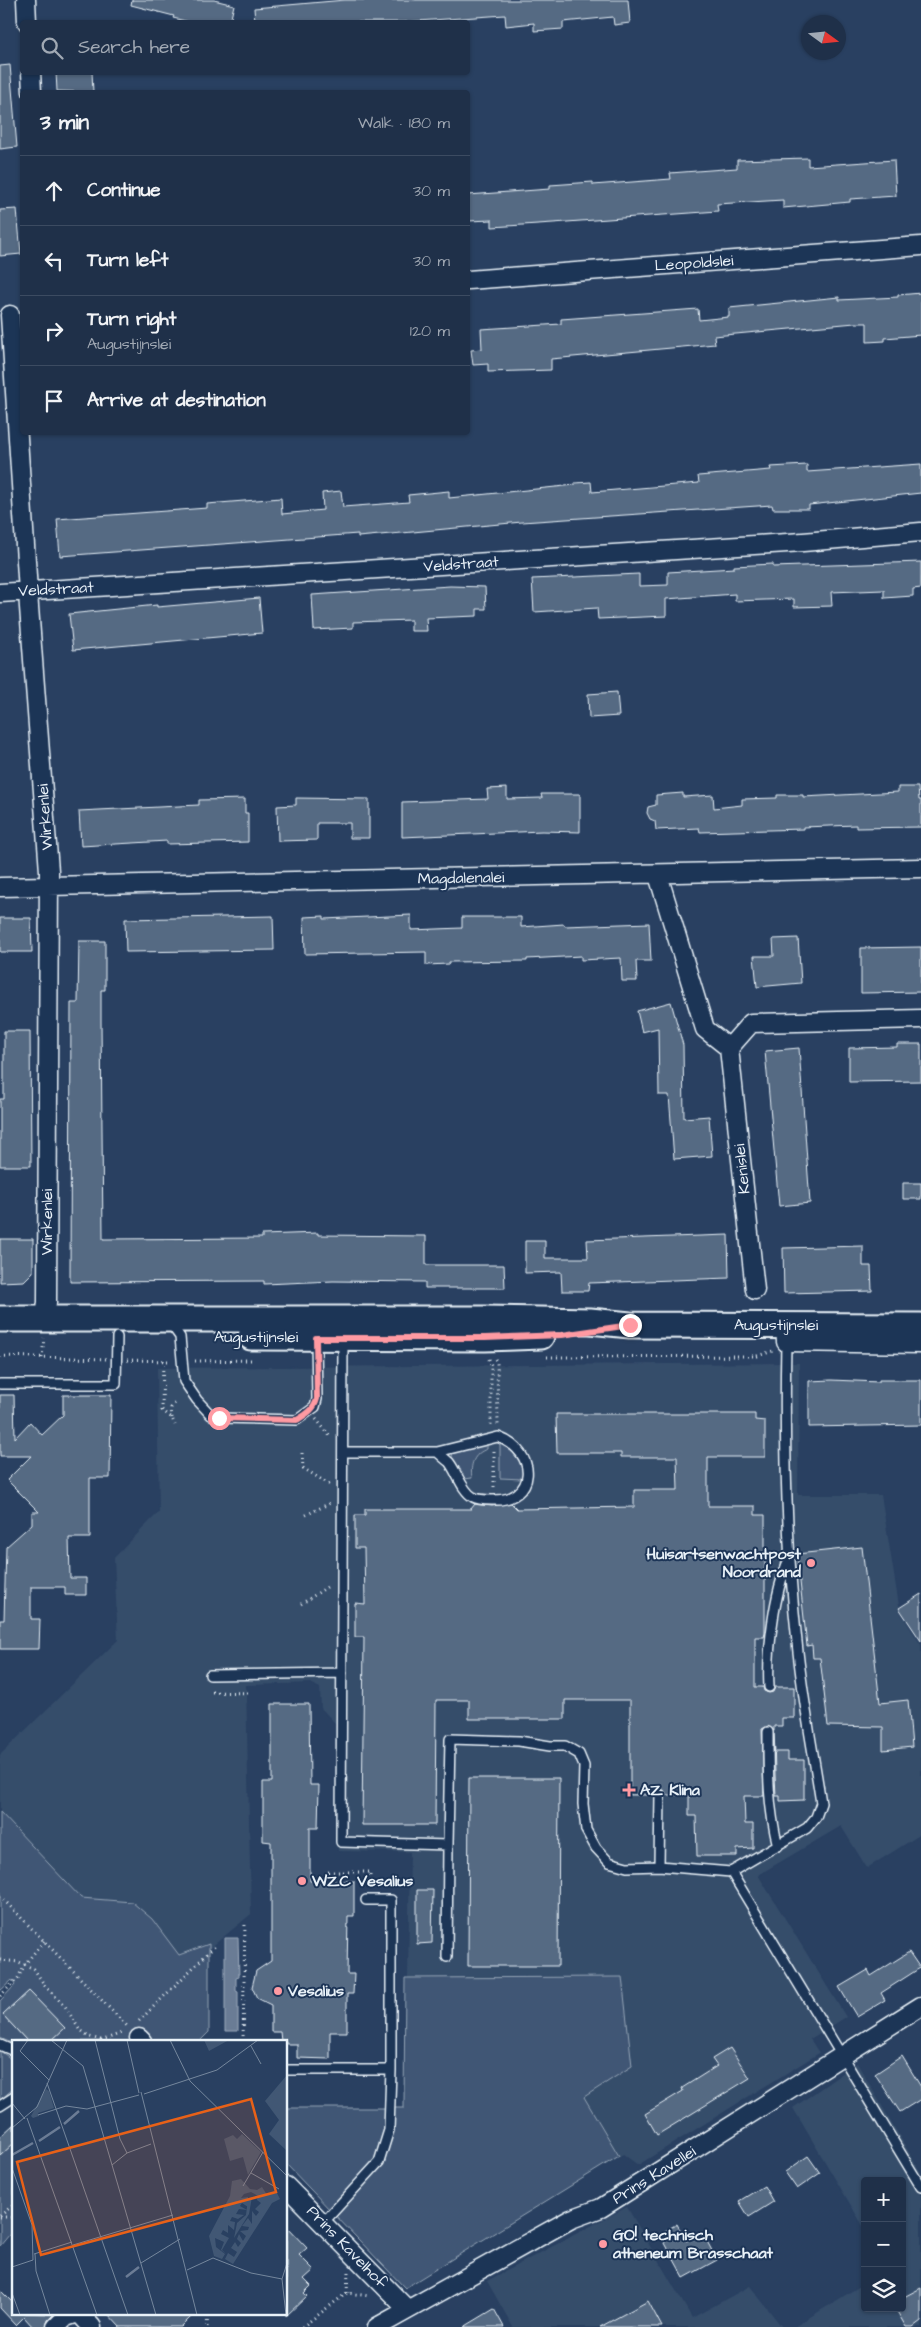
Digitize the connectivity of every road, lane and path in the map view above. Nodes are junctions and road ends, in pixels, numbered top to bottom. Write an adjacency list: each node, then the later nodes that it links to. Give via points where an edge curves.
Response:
1 (26, 0): 2 (street)
2 (28, 20)
3 (31, 75): 4 (street)
4 (32, 90)
5 (921, 246): 6 (street, Leopoldslei)
6 (470, 280)
7 (11, 315): 9 (street, Wirkenlei)
8 (921, 532): 9 (street, Veldstraat)
9 (28, 591): 10 (street, Veldstraat); 13 (street, Wirkenlei)
10 (0, 593)
11 (921, 868): 12 (street, Magdalenalei)
12 (658, 875): 13 (street, Magdalenalei); 16 (street, via 705,1028)
13 (49, 886): 14 (street, Magdalenalei); 19 (street, Wirkenlei)
14 (0, 887)
15 (921, 1019): 16 (street, via 750,1022)
16 (729, 1048): 17 (street, Kenislei)
17 (756, 1290)
18 (0, 1320): 19 (street, Augustijnslei)
19 (45, 1320): 21 (street, Augustijnslei)
20 (921, 1326): 24 (street, Augustijnslei)
21 (174, 1329): 22 (street, Augustijnslei); 26 (street, Augustijnslei); 27 (street, Augustijnslei); 34 (lane, via 184,1381 211,1416 297,1420)
22 (484, 1332): 23 (street, Augustijnslei); 24 (street, Augustijnslei, via 590,1321); 37 (path, via 486,1354 491,1362); 37 (path, via 498,1362)
23 (347, 1333): 27 (street, Augustijnslei); 38 (lane)
24 (786, 1334): 28 (street, Augustijnslei); 44 (lane, via 784,1444)
25 (0, 1336): 26 (street, Augustijnslei)
26 (117, 1336): 32 (lane, via 116,1384)
27 (316, 1338): 34 (lane, via 317,1399)
28 (921, 1344)
29 (0, 1356): 30 (path)
30 (42, 1358)
31 (162, 1360): 35 (path, via 162,1410)
32 (0, 1384)
33 (175, 1403): 35 (path, via 171,1408)
34 (310, 1411): 38 (path)
35 (172, 1418): 36 (path)
36 (175, 1425)
37 (495, 1438): 39 (lane); 42 (path); 42 (lane, via 510,1442 520,1450 527,1463 527,1480 519,1492 506,1500)
38 (343, 1452): 39 (lane); 41 (lane)
39 (437, 1452): 42 (lane, via 450,1463 469,1494 474,1498)
40 (302, 1453): 41 (path, via 303,1468)
41 (343, 1495): 43 (path); 45 (lane)
42 (494, 1500)
43 (306, 1516)
44 (790, 1557): 49 (lane, via 779,1590 768,1666); 55 (lane, via 797,1643 821,1803 807,1828)
45 (343, 1576): 46 (path); 47 (lane)
46 (301, 1604)
47 (342, 1673): 48 (lane); 54 (lane, via 340,1842)
48 (210, 1675)
49 (769, 1687)
50 (212, 1692): 51 (path)
51 (250, 1693)
52 (768, 1732): 55 (lane, via 768,1793)
53 (660, 1796): 56 (lane)
54 (448, 1845): 56 (lane, via 450,1739 519,1741 565,1746 579,1754 584,1766 586,1830 609,1862 627,1867); 64 (lane)
55 (778, 1846): 58 (lane)
56 (659, 1866): 58 (lane)
57 (328, 1872): 60 (path, via 370,1872)
58 (731, 1872): 74 (lane)
59 (0, 1896): 62 (path)
60 (368, 1900): 76 (lane, via 391,1900)
61 (245, 1923): 71 (path)
62 (44, 1942): 66 (path); 69 (path)
63 (215, 1946): 69 (path)
64 (447, 1957)
65 (0, 1960): 66 (path)
66 (24, 1964): 67 (path, via 18,1978); 70 (path, via 34,1969 80,2030)
67 (0, 1996)
68 (921, 2006): 74 (street, Prins Kavellei)
69 (137, 2033): 70 (path)
70 (102, 2040)
71 (243, 2040)
72 (0, 2045): 73 (lane)
73 (12, 2050)
74 (841, 2055): 79 (lane); 85 (street, Prins Kavellei, via 601,2208 571,2219)
75 (288, 2070): 76 (lane)
76 (391, 2070): 83 (lane, via 389,2130 379,2162)
77 (12, 2098): 78 (lane)
78 (0, 2106)
79 (921, 2187)
80 (288, 2188): 83 (street, Prins Kavelhof)
81 (12, 2206): 82 (path)
82 (0, 2216)
83 (323, 2223): 84 (street, Prins Kavelhof)
84 (386, 2288): 85 (street, Prins Kavelhof); 92 (path, via 371,2296 348,2294)
85 (407, 2309): 93 (street, Prins Kavellei)
86 (75, 2314): 89 (street, via 66,2317)
87 (79, 2314): 90 (street)
88 (208, 2314): 91 (path)
89 (56, 2327)
90 (92, 2327)
91 (207, 2327)
92 (302, 2327)
93 (378, 2327)

